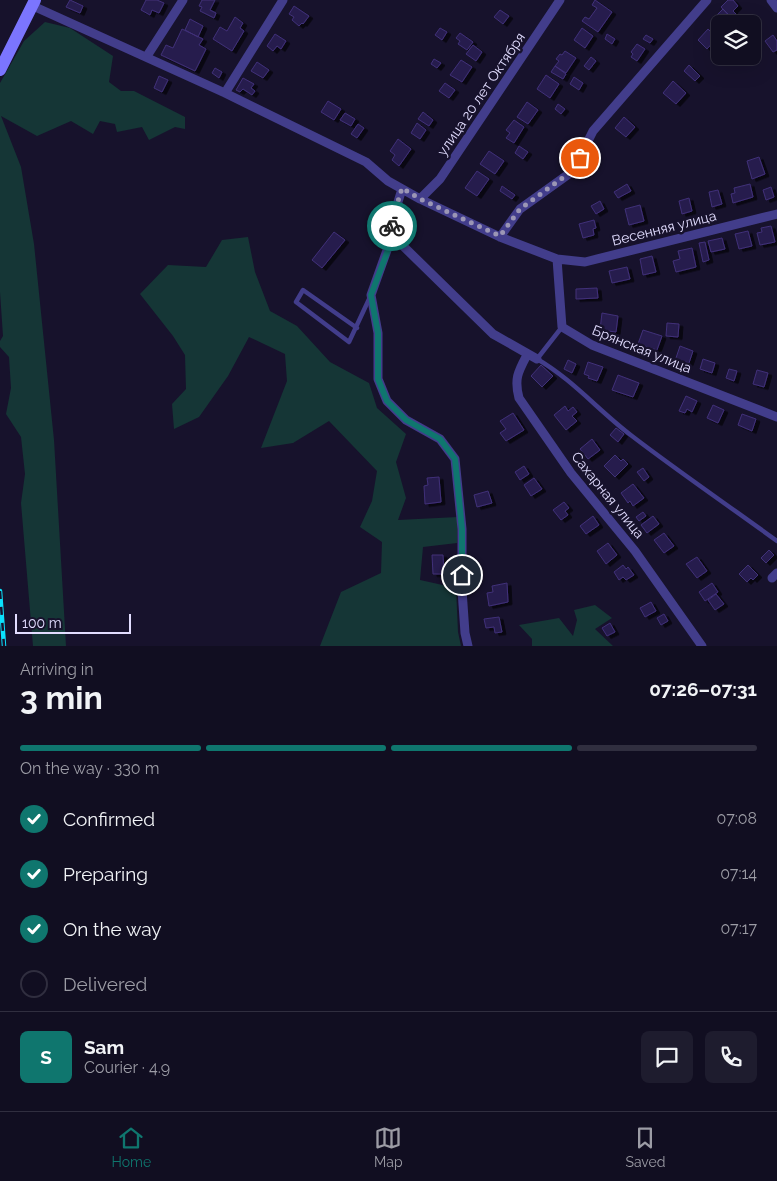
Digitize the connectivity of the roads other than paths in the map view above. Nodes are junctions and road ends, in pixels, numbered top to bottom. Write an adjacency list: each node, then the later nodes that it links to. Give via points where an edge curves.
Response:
1 (183, 0): 8 (street)
2 (283, 0): 10 (street)
3 (560, 0): 12 (street, улица 20 лет Октября, via 440,179)
4 (706, 0): 14 (street, via 594,130 572,171 520,209)
5 (771, 0): 7 (street)
6 (34, 3): 8 (street, Весенняя улица); 9 (street)
7 (777, 8)
8 (147, 56): 10 (street, Весенняя улица)
9 (0, 70)
10 (225, 92): 11 (street, Весенняя улица, via 366,162 388,181)
11 (402, 188): 12 (street, Весенняя улица); 15 (street)
12 (420, 199): 14 (street, Весенняя улица)
13 (777, 214): 16 (street, Весенняя улица, via 586,262)
14 (500, 236): 16 (street, Весенняя улица)
15 (391, 239): 17 (street); 20 (street, via 400,243 493,334)
16 (557, 259): 18 (street)
17 (371, 295): 19 (lane); 24 (street, via 378,333 378,379 387,401 406,420 440,439 455,459)
18 (562, 327): 21 (lane); 22 (street, Брянская улица, via 592,345)
19 (357, 328): 19 (lane, via 303,290 296,302 349,342)
20 (527, 355): 21 (street); 25 (street, Сахарная улица, via 515,384 519,398 571,473 636,551)
21 (537, 359): 23 (lane, via 631,435)
22 (777, 417)
23 (777, 541)
24 (468, 646)
25 (702, 646)

